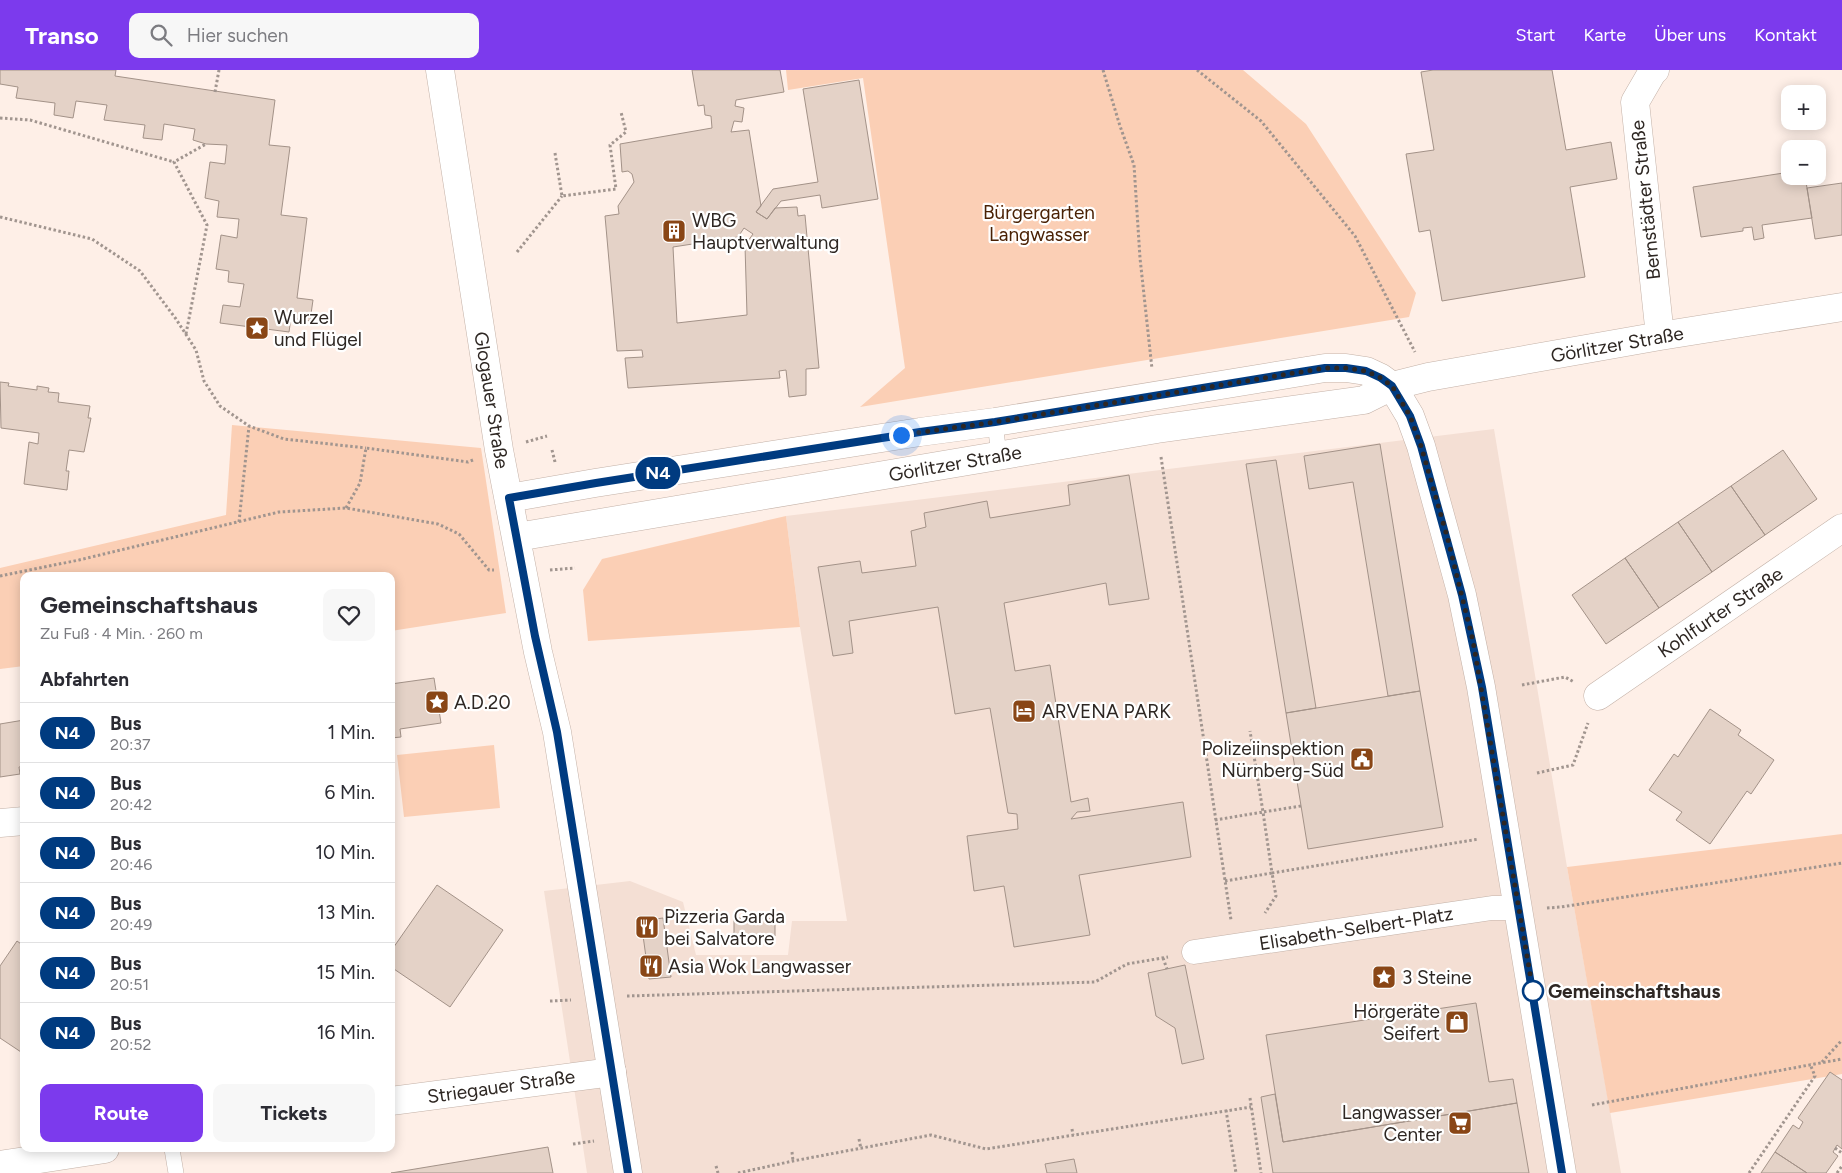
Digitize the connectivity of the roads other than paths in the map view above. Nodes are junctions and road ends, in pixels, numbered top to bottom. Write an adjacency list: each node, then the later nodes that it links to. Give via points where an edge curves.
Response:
1 (440, 70): 8 (street, Glogauer Straße)
2 (1655, 70): 4 (street, Bernstädter Straße, via 1635,102)
3 (1842, 306): 4 (street, Görlitzer Straße)
4 (1660, 336): 5 (street, Görlitzer Straße)
5 (1392, 386): 6 (street, Görlitzer Straße, via 1366,371 1325,368); 7 (street, Görlitzer Straße, via 1364,400 1157,429); 14 (street, via 1410,416 1421,446 1460,586 1482,687)
6 (995, 422): 7 (lane); 8 (street, Görlitzer Straße)
7 (999, 456): 10 (street, Görlitzer Straße)
8 (509, 498): 10 (street, Glogauer Straße)
9 (1842, 528): 11 (street, Kohlfurter Straße)
10 (517, 537): 16 (street, Glogauer Straße, via 557,732)
11 (1598, 696)
12 (20, 821): 13 (street)
13 (0, 823)
14 (1519, 908): 15 (street, Elisabeth-Selbert-Platz, via 1492,908); 23 (street)
15 (1194, 952)
16 (612, 1072): 17 (street, Striegauer Straße); 22 (street, Glogauer Straße)
17 (395, 1101)
18 (84, 1152): 20 (street)
19 (172, 1152): 21 (lane)
20 (0, 1165)
21 (176, 1173)
22 (628, 1173)
23 (1562, 1173)

